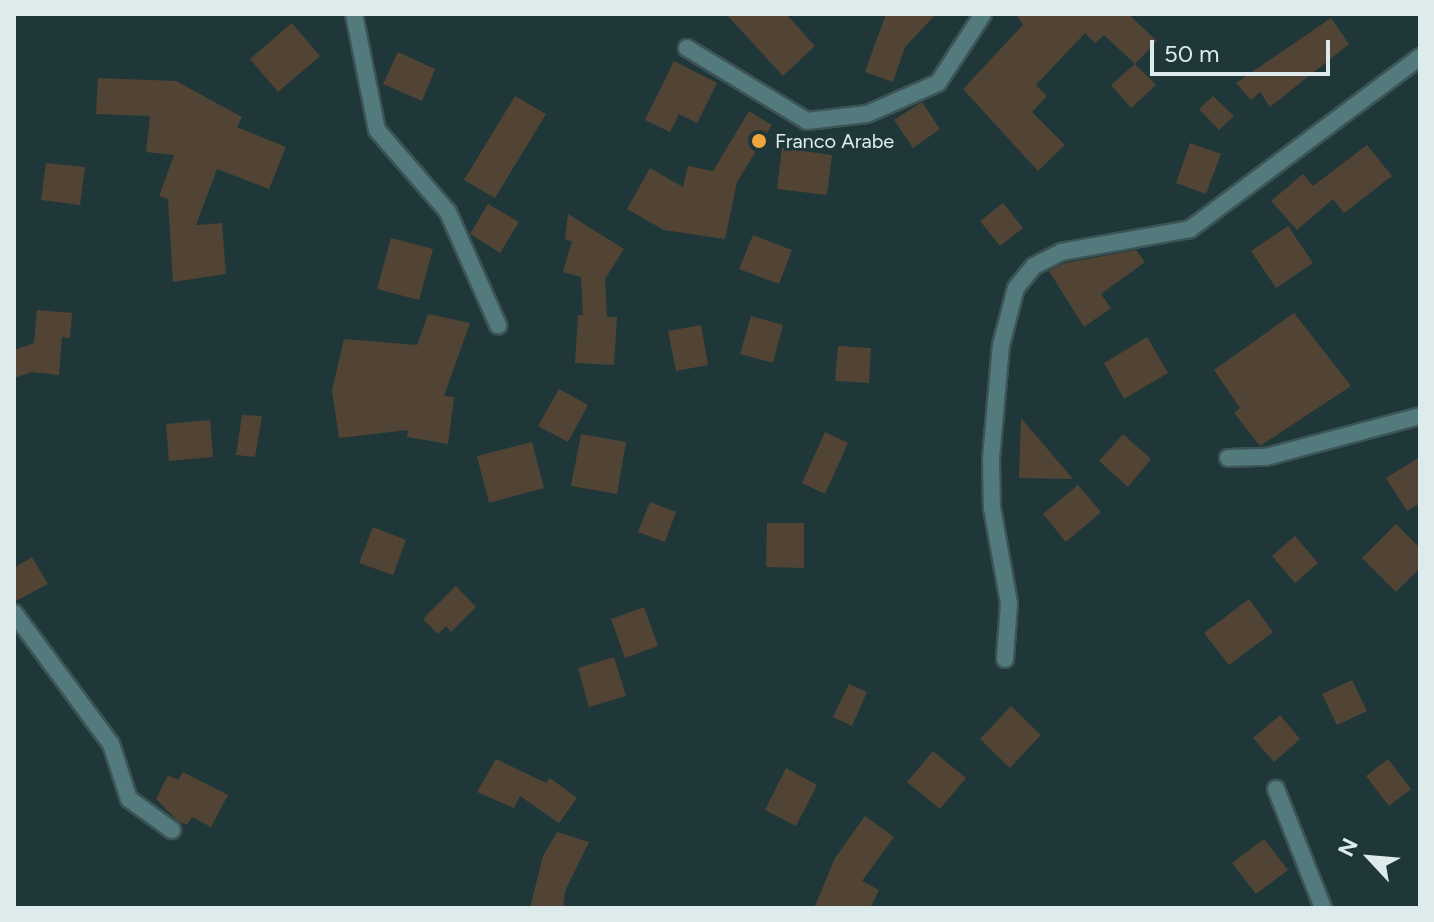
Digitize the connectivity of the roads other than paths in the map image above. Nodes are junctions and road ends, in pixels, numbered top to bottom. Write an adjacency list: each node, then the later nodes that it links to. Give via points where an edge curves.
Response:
1 (354, 14): 5 (street, via 377,130 448,212)
2 (983, 14): 3 (street, via 938,83 867,114 807,121)
3 (687, 48)
4 (1420, 57): 9 (street, via 1190,229 1061,252 1034,266 1016,288 1001,345 991,459 992,508 1009,603)
5 (498, 325)
6 (1420, 416): 7 (street, via 1266,457)
7 (1228, 458)
8 (14, 613): 11 (street, via 111,744 129,799)
9 (1005, 659)
10 (1276, 789): 12 (street)
11 (172, 830)
12 (1323, 908)

